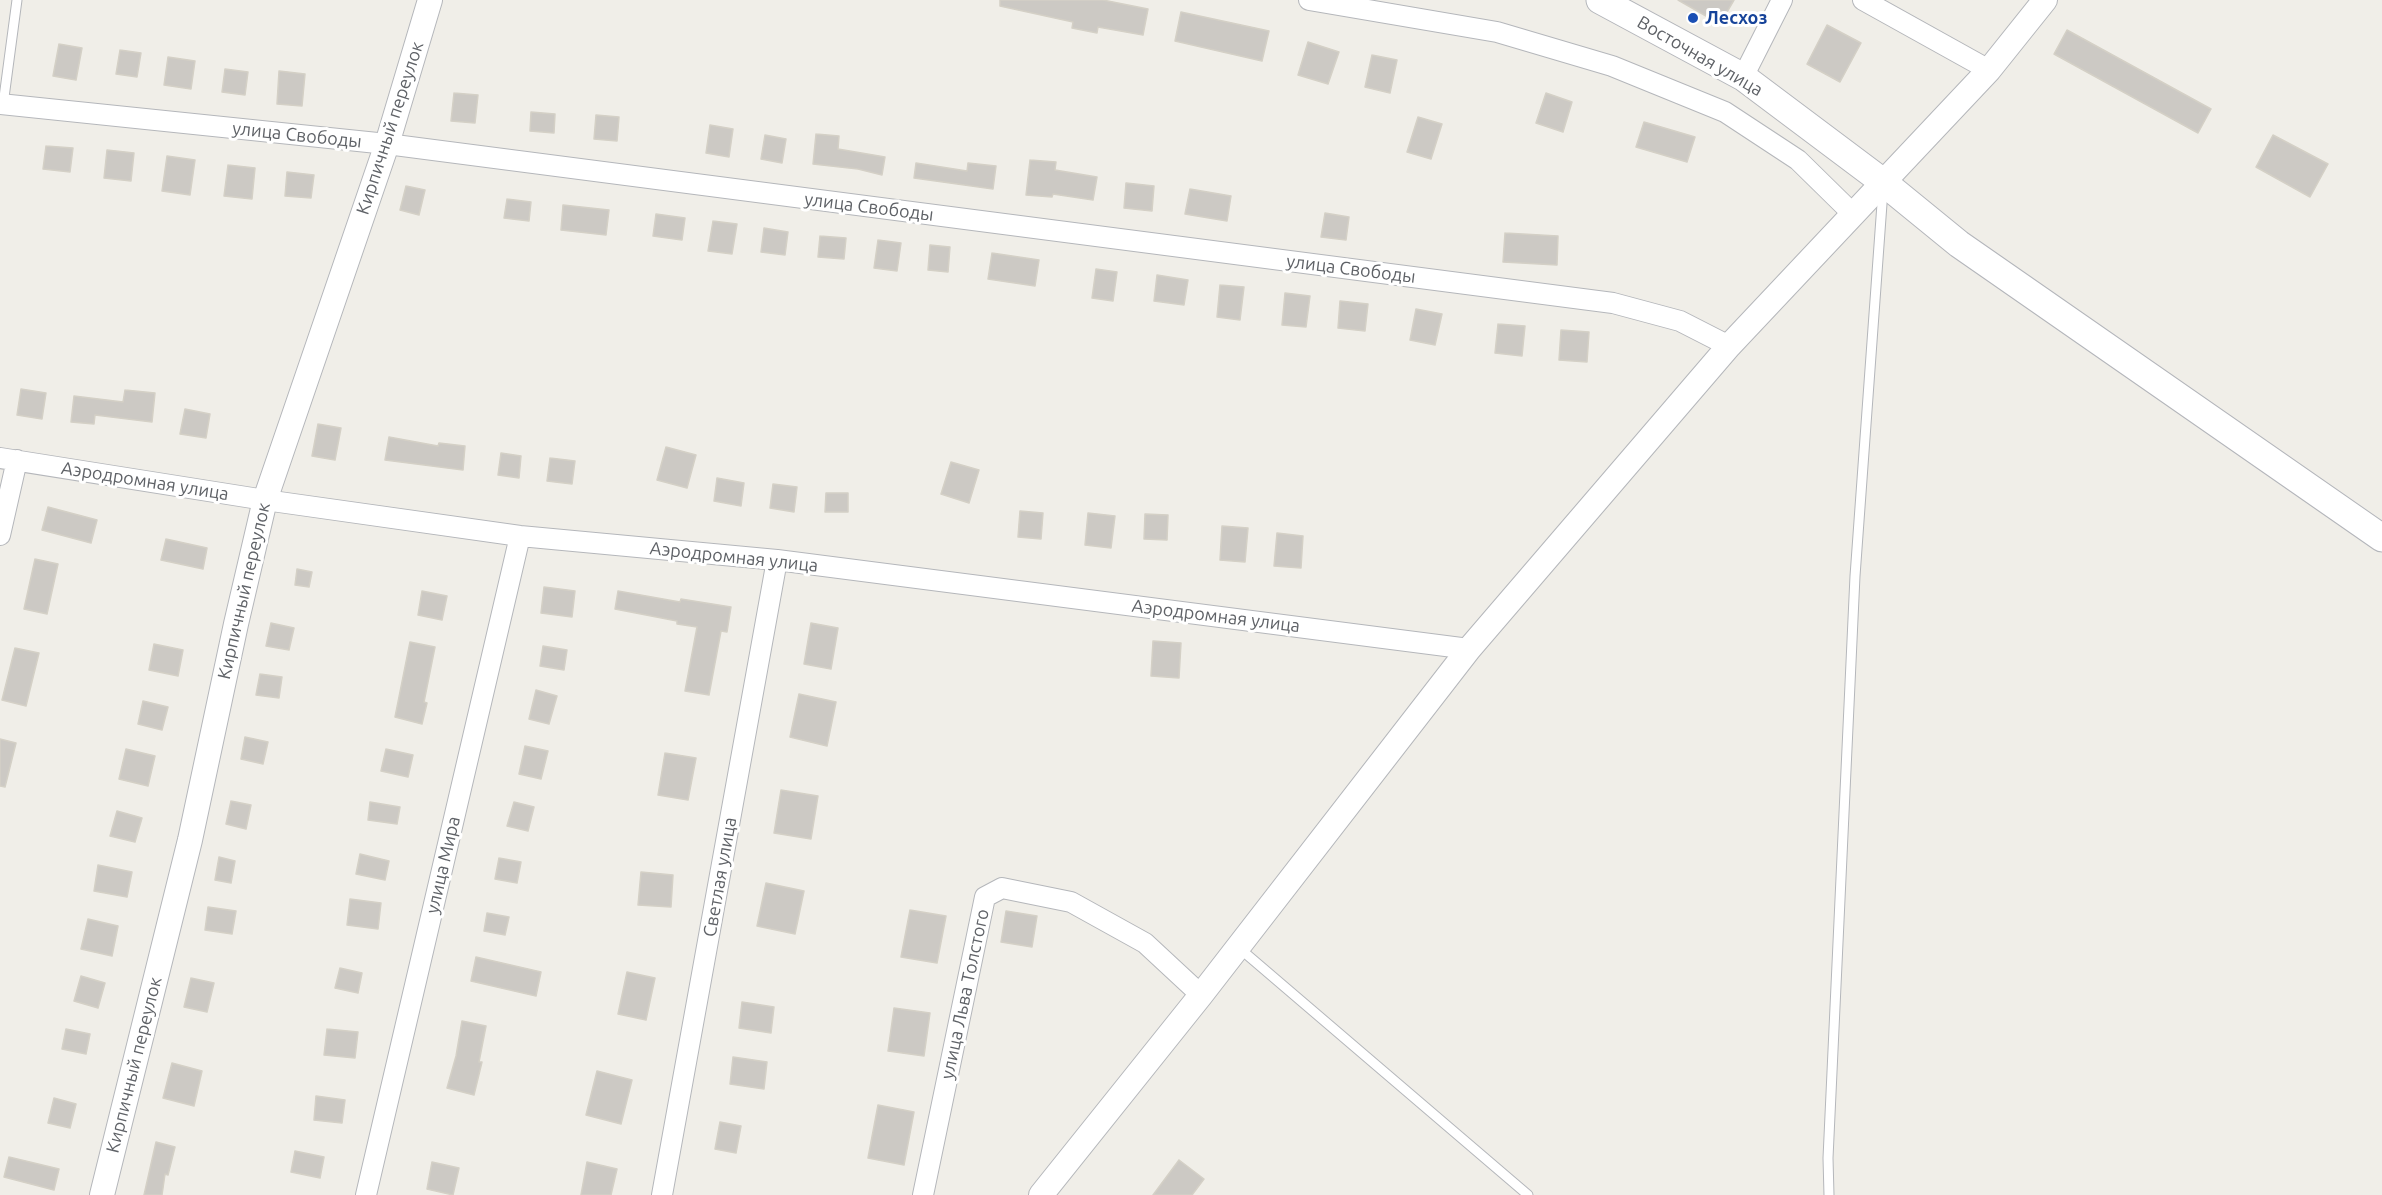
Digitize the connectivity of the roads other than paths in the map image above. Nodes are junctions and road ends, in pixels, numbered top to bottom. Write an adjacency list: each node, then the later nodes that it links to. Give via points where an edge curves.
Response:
1 (17, 0): 10 (lane)
2 (430, 0): 11 (street, Кирпичный переулок)
3 (1309, 0): 13 (street, via 1497,32 1612,66 1725,112 1798,160)
4 (1600, 0): 9 (main road, Восточная улица)
5 (1782, 0): 9 (street)
6 (1863, 0): 8 (street)
7 (2044, 0): 8 (street)
8 (1989, 70): 12 (street)
9 (1743, 77): 12 (main road, Восточная улица)
10 (2, 104): 11 (street, улица Свободы)
11 (387, 144): 14 (street, улица Свободы, via 1613,303 1680,321); 16 (street, Кирпичный переулок)
12 (1883, 182): 13 (street); 19 (main road, Восточная улица, via 1959,243); 30 (lane, via 1855,576)
13 (1853, 214): 14 (street)
14 (1729, 346): 21 (street)
15 (9, 459): 16 (street, Аэродромная улица); 17 (street)
16 (265, 500): 18 (street, Аэродромная улица); 24 (street, Кирпичный переулок, via 190,840)
17 (0, 536)
18 (520, 536): 20 (street, Аэродромная улица); 25 (street, улица Мира)
19 (2382, 538)
20 (777, 560): 21 (street, Аэродромная улица); 26 (street, Светлая улица)
21 (1469, 649): 22 (street)
22 (1238, 947): 23 (street); 29 (lane)
23 (1201, 995): 27 (street, улица Льва Толстого, via 1145,943 1071,902 1002,888 984,897); 28 (street)
24 (102, 1195)
25 (366, 1195)
26 (662, 1195)
27 (923, 1195)
28 (1041, 1195)
29 (1528, 1195)
30 (1829, 1195)

